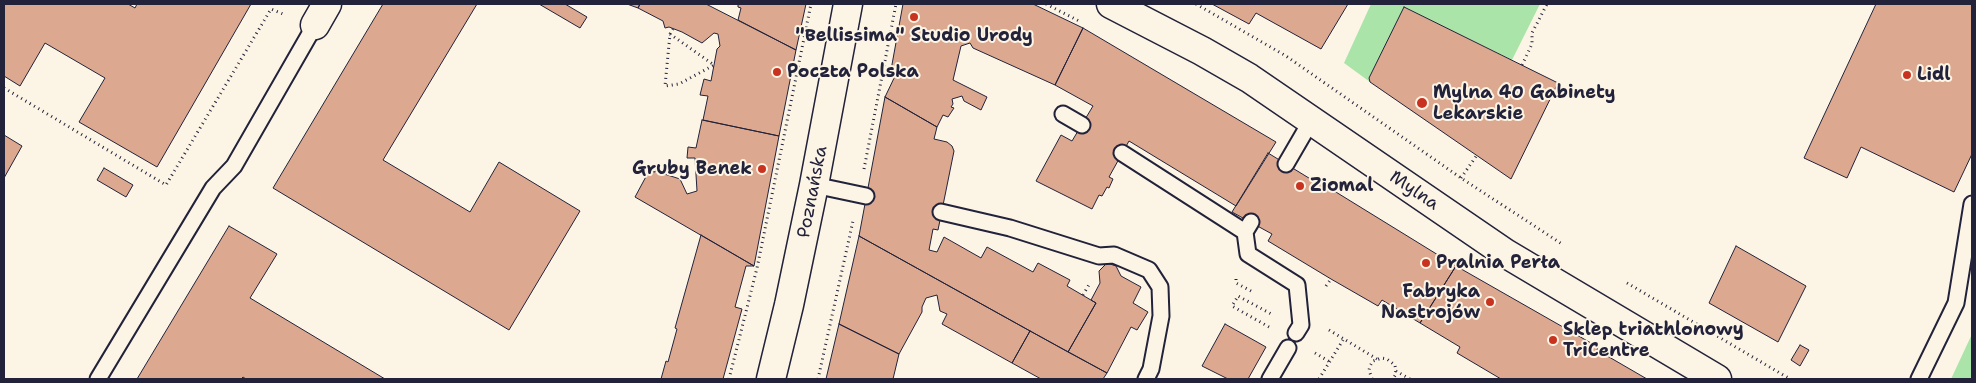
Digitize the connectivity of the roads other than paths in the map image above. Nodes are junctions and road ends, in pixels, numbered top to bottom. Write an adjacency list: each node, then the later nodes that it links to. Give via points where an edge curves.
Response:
1 (848, 4): 9 (street, Poznańska)
2 (1111, 4): 5 (street, Mylna, via 1249,78)
3 (321, 14): 15 (lane, via 234,166 213,188)
4 (1063, 114): 6 (lane)
5 (1311, 121): 8 (lane); 19 (street, Mylna, via 1505,252)
6 (1082, 125)
7 (1122, 153): 13 (lane, via 1248,227 1248,254 1297,285 1301,325)
8 (1286, 164)
9 (814, 185): 10 (lane); 16 (street, Poznańska)
10 (866, 196)
11 (1972, 204): 20 (lane, via 1956,303)
12 (941, 212): 17 (lane, via 1010,228 1099,256 1114,255 1149,270 1160,287 1161,316 1151,369)
13 (1296, 333)
14 (1288, 348): 18 (lane)
15 (98, 379)
16 (771, 379)
17 (1146, 379)
18 (1270, 379)
19 (1717, 379)
20 (1919, 379)

